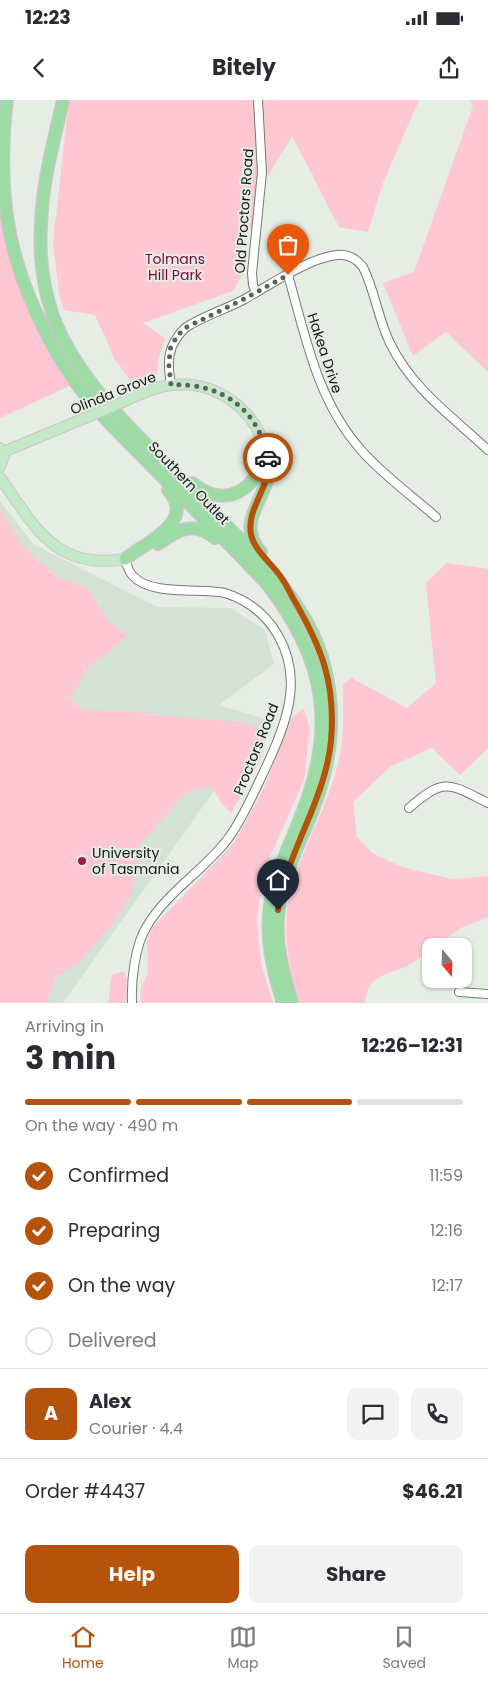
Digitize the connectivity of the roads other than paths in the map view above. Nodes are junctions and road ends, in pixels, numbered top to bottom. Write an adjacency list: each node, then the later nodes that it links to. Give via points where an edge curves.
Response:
1 (7, 100): 7 (highway, Southern Outlet, via 3,152 7,218 13,247 34,305)
2 (63, 100): 4 (highway, Southern Outlet)
3 (258, 100): 6 (street, Old Proctors Road, via 262,172 252,272)
4 (53, 146): 11 (highway, via 46,224 48,270 61,320 88,369 126,416 202,490 224,495 243,489 258,475); 16 (highway, Southern Outlet, via 42,208 41,248 50,306 64,340 116,413 252,551)
5 (288, 275): 6 (street); 10 (street, via 335,256 357,261 365,271 400,362 431,399); 14 (street, Hakea Drive, via 315,372 335,414 362,451)
6 (256, 292): 8 (street, via 193,323 177,336 170,349)
7 (60, 357): 15 (highway, via 76,390 93,412 176,501 177,512 171,524); 17 (highway, Southern Outlet, via 88,399 267,584)
8 (171, 385): 9 (main road, Olinda Grove, bridge, via 150,390); 11 (main road, Olinda Grove, via 205,388 236,403 256,425)
9 (1, 450): 12 (main road, via 4,460)
10 (488, 450)
11 (266, 451): 16 (highway, via 269,461 267,481 251,518 251,534)
12 (0, 467)
13 (0, 477): 15 (main road, via 37,530 61,550 94,561)
14 (436, 516)
15 (125, 559): 17 (highway, via 145,553 181,530 207,531); 22 (street, Proctors Road, via 131,574 144,584 163,589 225,593 244,600 261,612 282,644 291,688 278,737 238,823 217,852 158,911 144,932 136,958)
16 (294, 600): 24 (highway, Southern Outlet, via 323,659 330,694 331,729 324,777 279,904 278,946)
17 (289, 615): 23 (highway, Southern Outlet, via 314,668 322,726 313,784 279,870 270,906 271,954)
18 (488, 803): 19 (street, via 465,790 446,786 429,791)
19 (409, 808)
20 (459, 992): 21 (street)
21 (488, 994)
22 (132, 1003)
23 (283, 1003)
24 (292, 1003)

